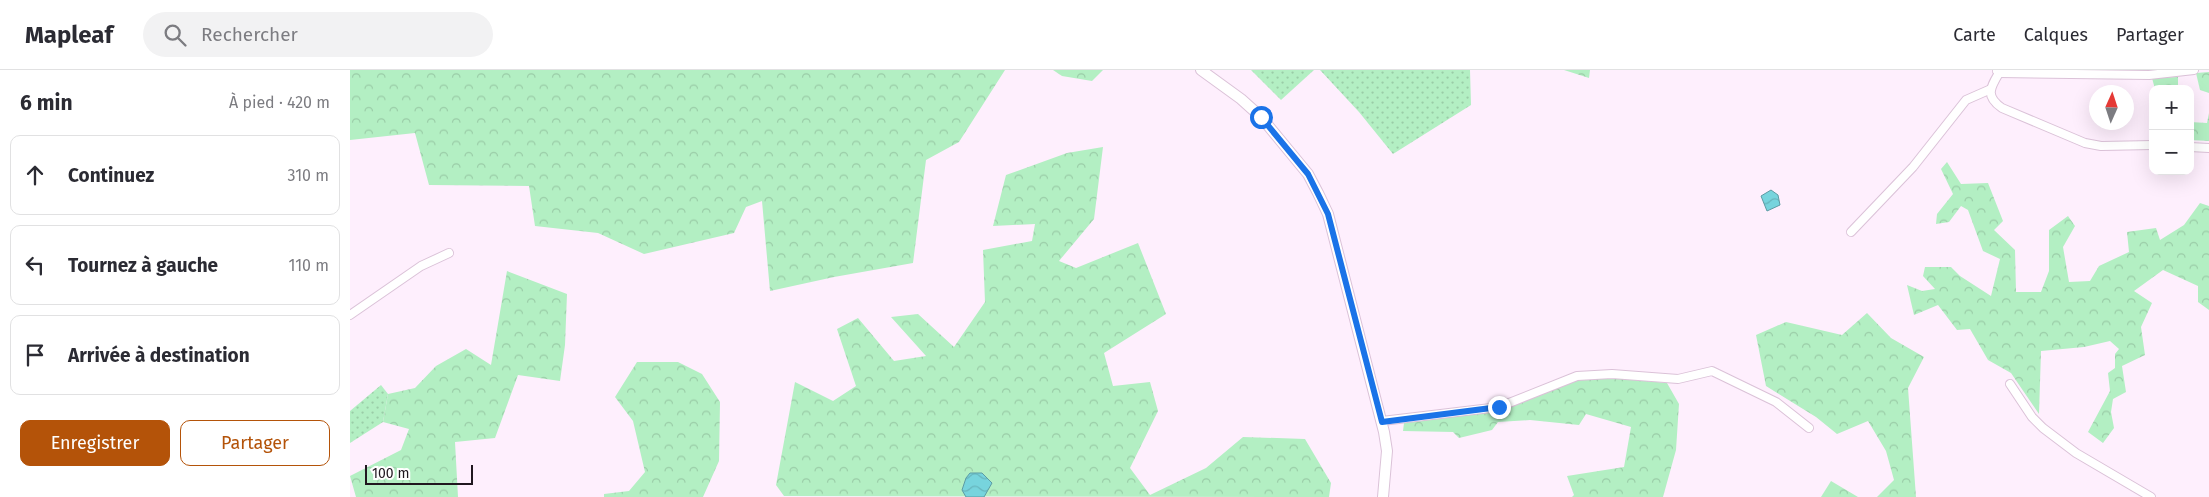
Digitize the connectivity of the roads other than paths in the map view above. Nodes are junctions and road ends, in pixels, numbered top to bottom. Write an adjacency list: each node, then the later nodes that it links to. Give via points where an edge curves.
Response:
1 (1201, 70): 12 (street, via 1261,117 1308,174 1318,193 1330,223)
2 (2194, 70): 3 (street, via 2149,74)
3 (1997, 71): 4 (street)
4 (1991, 89): 5 (street, via 1993,101 2002,108 2085,143); 8 (street, via 1966,100 1913,167)
5 (2149, 146)
6 (2194, 147): 7 (street)
7 (2209, 148)
8 (1851, 232)
9 (449, 254): 10 (street, via 421,266)
10 (350, 314)
11 (2010, 384): 15 (street, via 2043,428 2076,453)
12 (1382, 422): 13 (street, via 1499,407 1577,376 1612,374 1678,379 1712,371 1776,402); 14 (street, via 1387,451)
13 (1809, 428)
14 (1383, 497)
15 (2151, 497)

